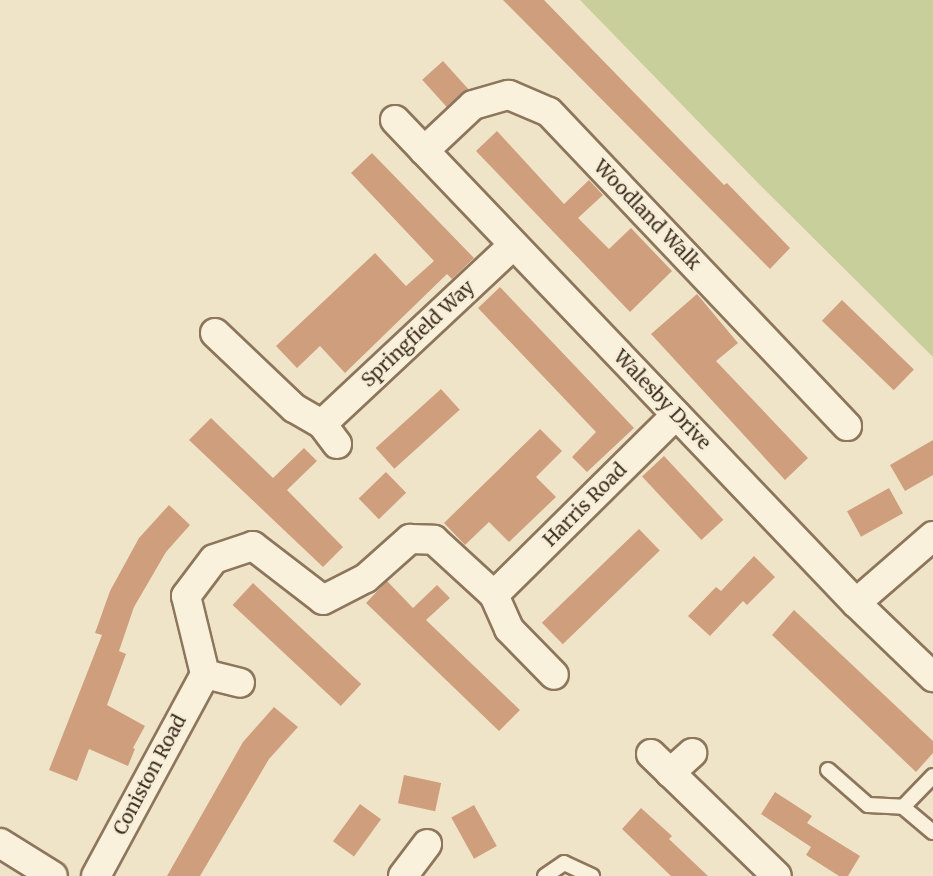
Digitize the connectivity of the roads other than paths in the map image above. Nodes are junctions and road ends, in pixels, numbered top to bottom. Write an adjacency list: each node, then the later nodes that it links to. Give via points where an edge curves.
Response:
1 (395, 120): 2 (street, Walesby Drive)
2 (424, 151): 3 (street, Walesby Drive); 6 (street, Woodland Walk, via 473,105 509,95 549,112)
3 (513, 245): 4 (street, Springfield Way, via 329,434 294,408); 5 (street, Walesby Drive)
4 (215, 333)
5 (676, 415): 8 (street, Harris Road); 9 (street, Walesby Drive)
6 (847, 426)
7 (933, 536): 9 (street)
8 (495, 595): 10 (street, via 434,540 410,539 366,578 323,600 253,547 214,559 186,596); 11 (street, via 509,629)
9 (856, 603): 12 (street, Walesby Drive)
10 (205, 674): 13 (street); 22 (street, Coniston Road)
11 (554, 675)
12 (933, 677)
13 (240, 683)
14 (692, 753): 26 (street, via 661,763)
15 (828, 770): 17 (lane, via 868,805)
16 (933, 776): 17 (lane)
17 (903, 807): 18 (lane)
18 (933, 832)
19 (0, 843): 21 (street)
20 (427, 844): 23 (street)
21 (53, 876)
22 (96, 876)
23 (403, 876)
24 (545, 876): 25 (lane, via 564,863)
25 (592, 876)
26 (777, 876)

